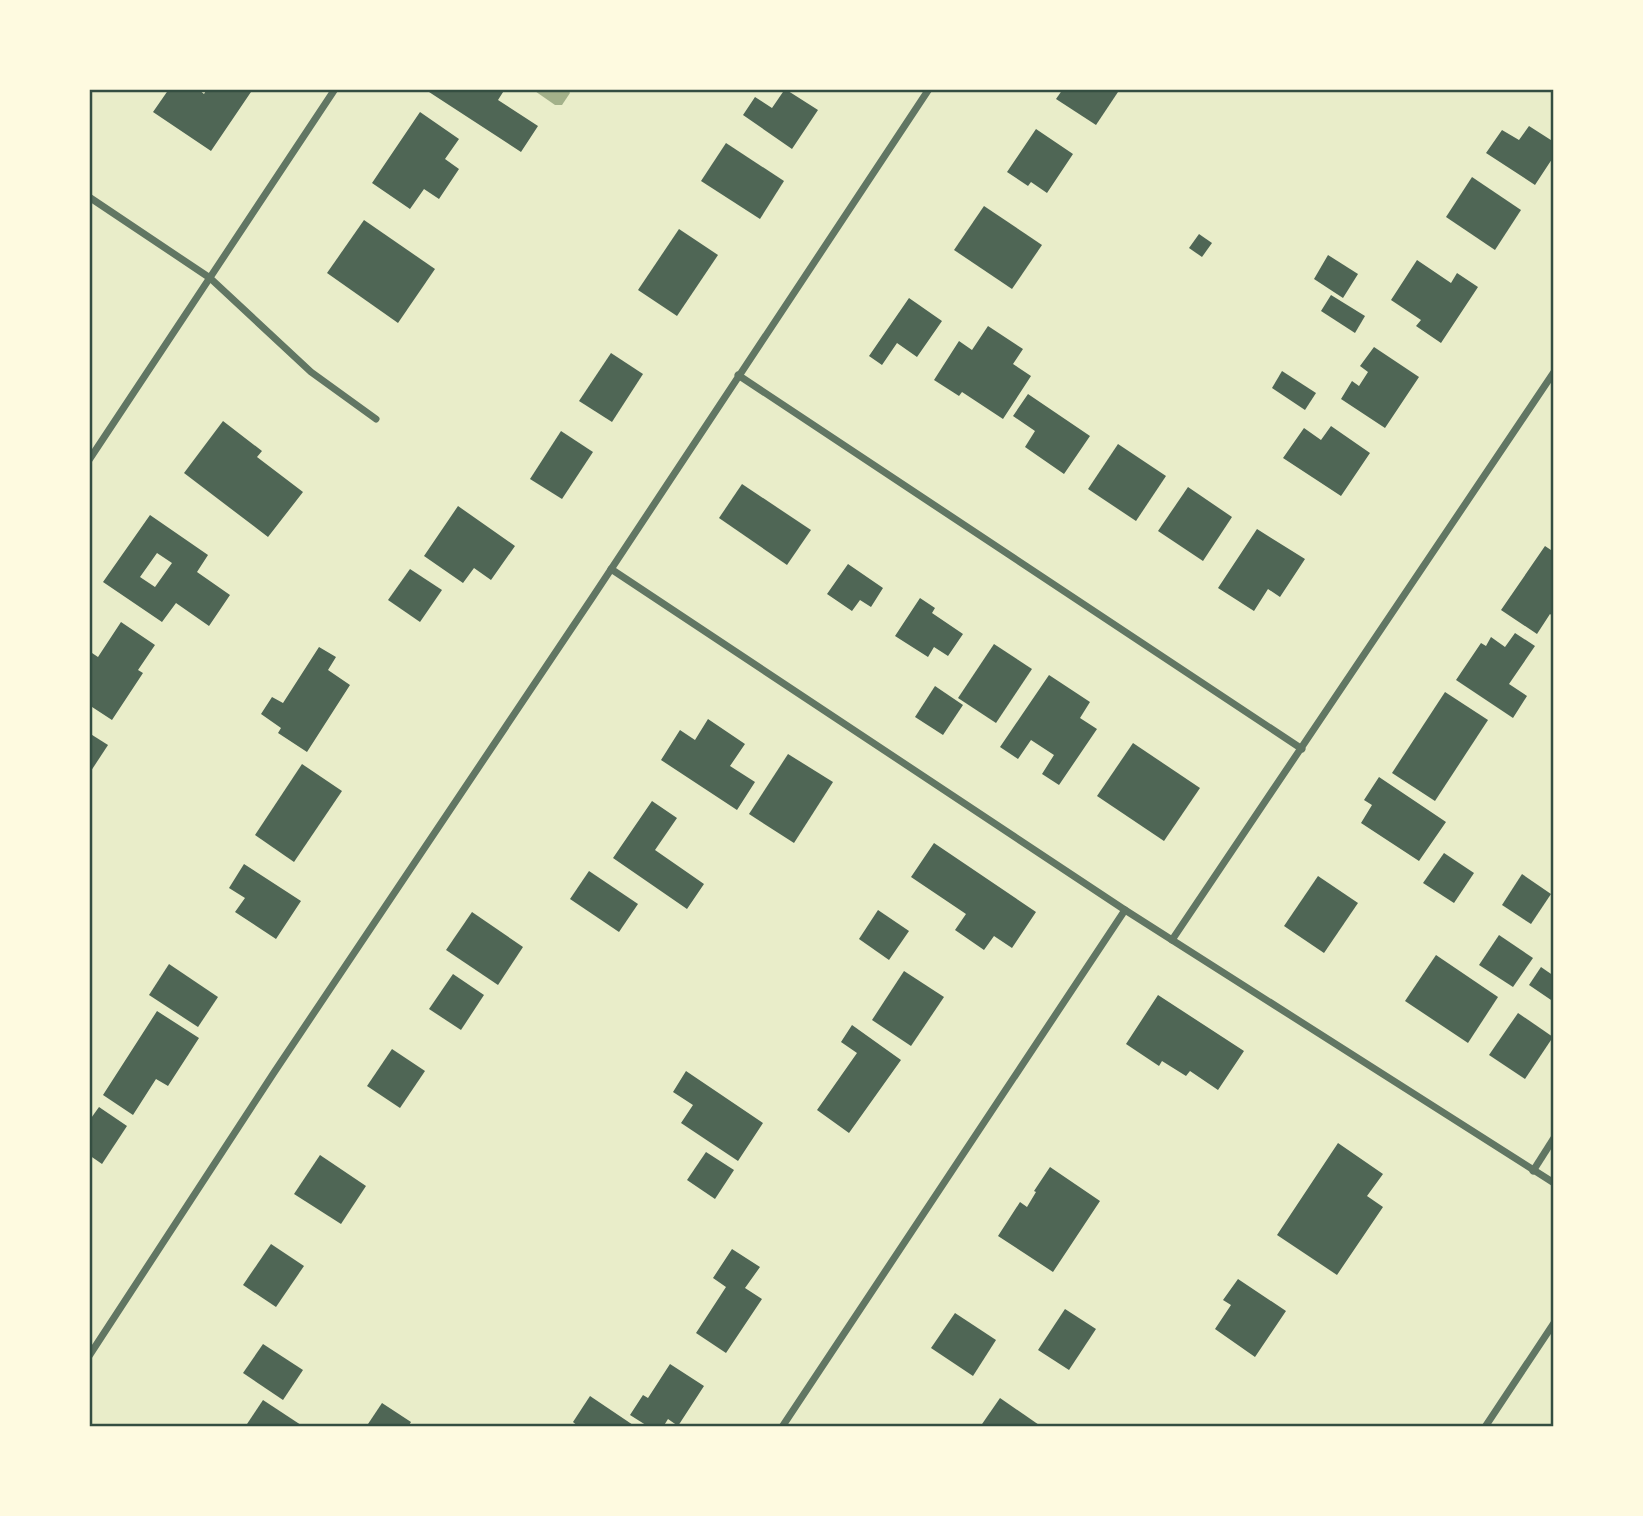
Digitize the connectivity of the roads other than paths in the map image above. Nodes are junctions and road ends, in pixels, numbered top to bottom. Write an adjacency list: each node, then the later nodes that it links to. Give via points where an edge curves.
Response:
1 (335, 89): 4 (street)
2 (929, 89): 6 (street)
3 (89, 197): 4 (street)
4 (210, 278): 7 (street, via 311,372); 8 (street)
5 (1554, 372): 10 (street)
6 (738, 375): 9 (street); 10 (street)
7 (376, 419)
8 (89, 460)
9 (611, 569): 11 (street); 17 (street)
10 (1302, 748): 12 (street)
11 (1125, 911): 12 (street); 18 (street)
12 (1172, 940): 14 (street)
13 (1554, 1138): 14 (street)
14 (1533, 1171): 15 (street)
15 (1554, 1182)
16 (1554, 1323): 19 (street)
17 (89, 1356)
18 (782, 1427)
19 (1485, 1427)

